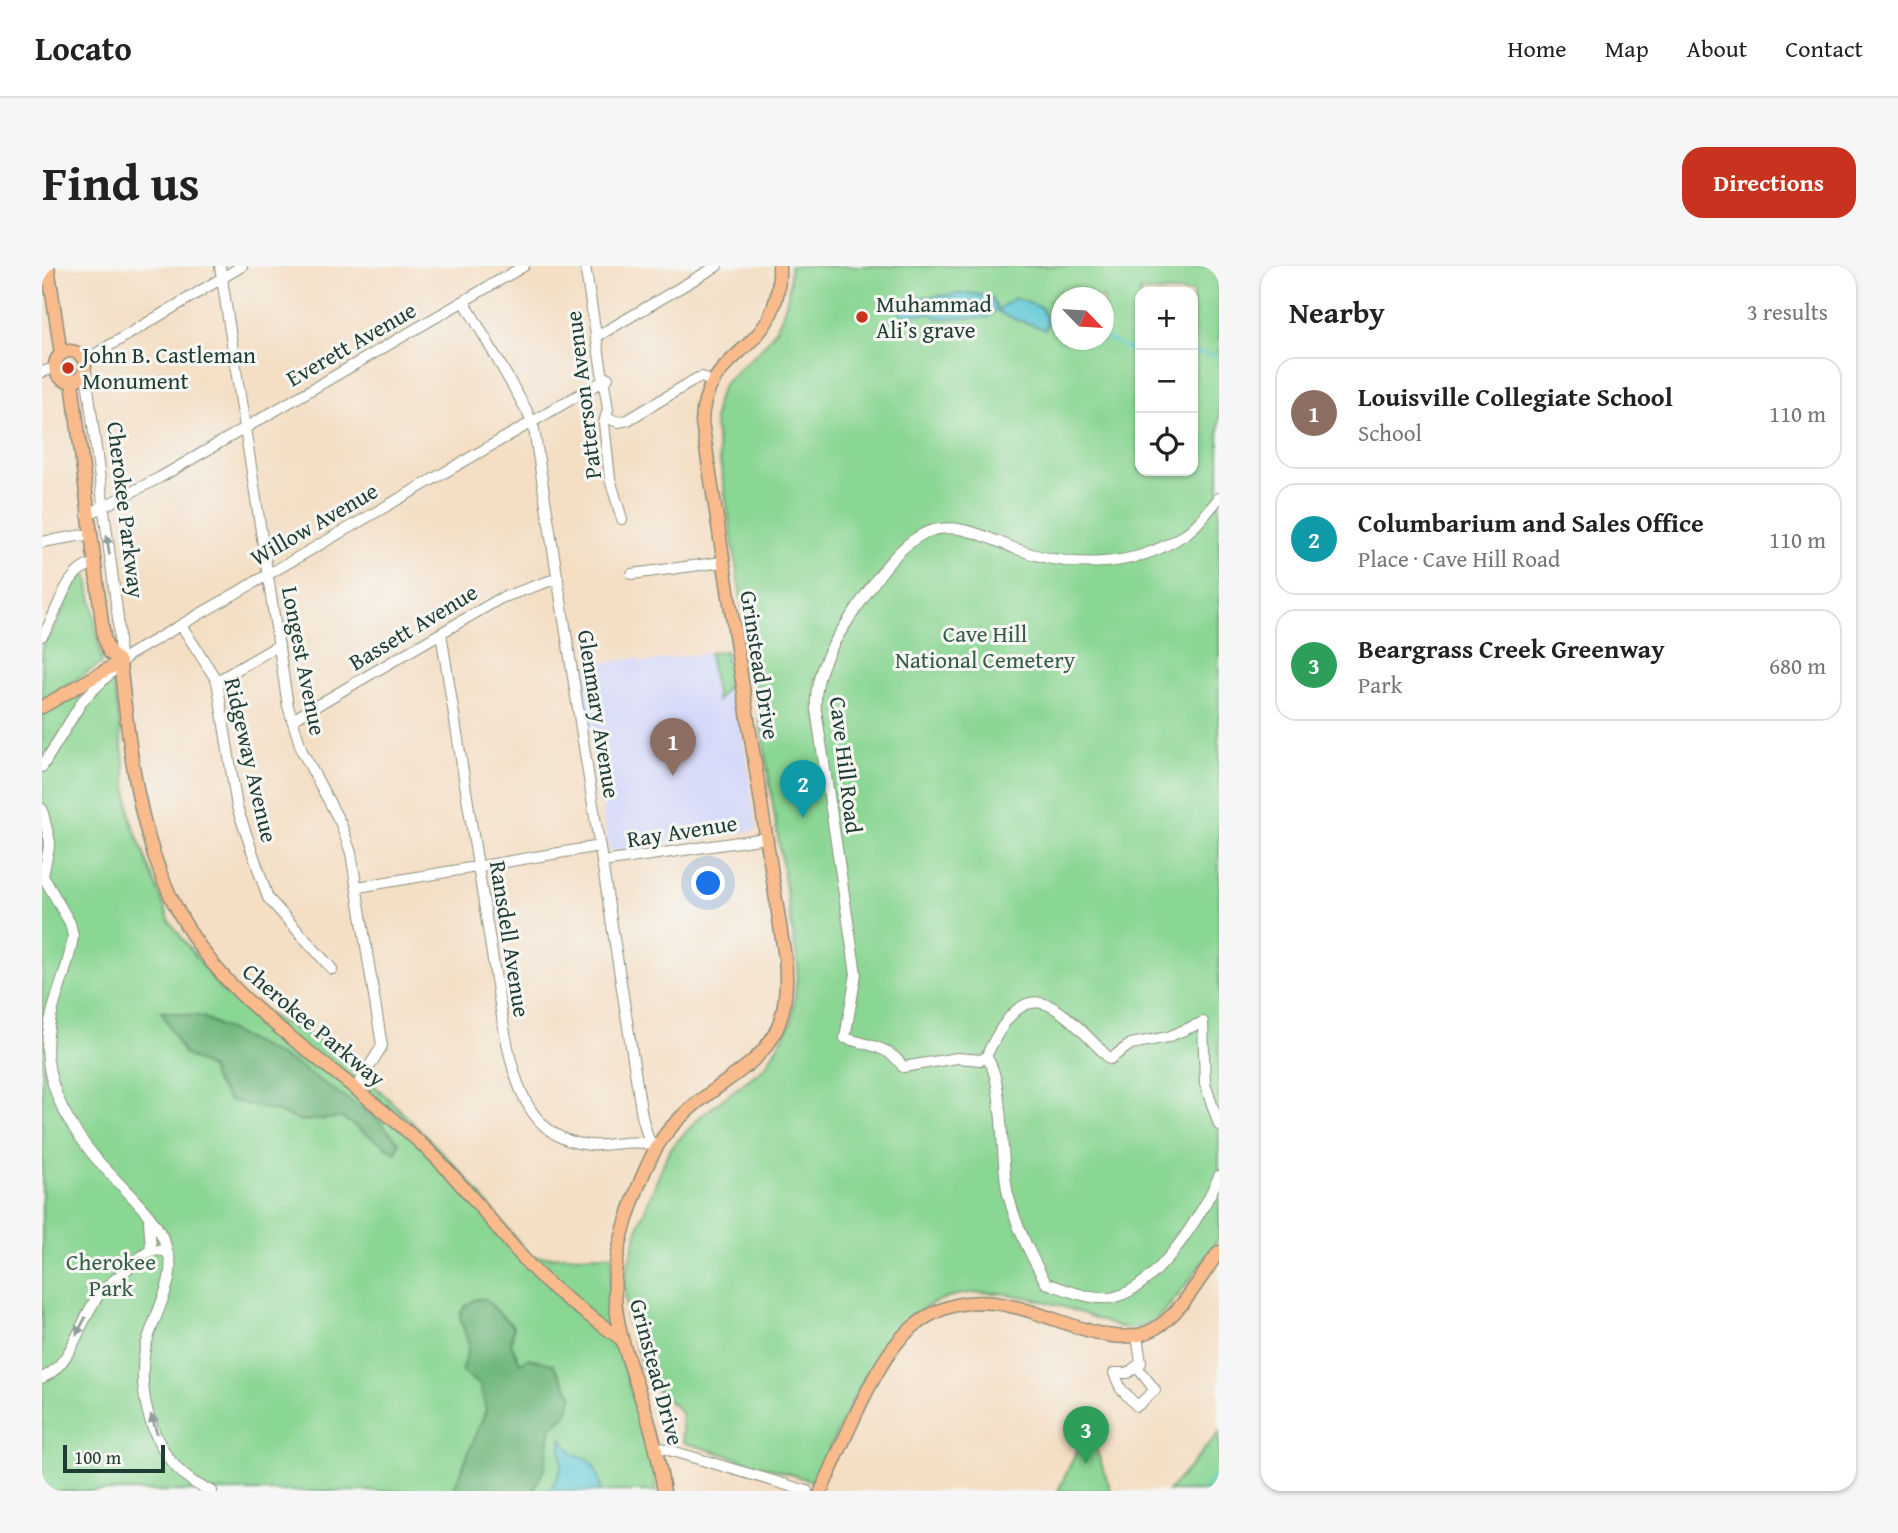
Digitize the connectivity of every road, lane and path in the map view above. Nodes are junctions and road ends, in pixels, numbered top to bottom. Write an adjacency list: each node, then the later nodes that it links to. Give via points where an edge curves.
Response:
1 (48, 266): 11 (main road)
2 (220, 266): 8 (street, Longest Avenue)
3 (242, 266): 8 (street)
4 (524, 266): 9 (street, Everett Avenue)
5 (585, 266): 10 (street, Patterson Avenue)
6 (717, 266): 10 (street)
7 (779, 266): 16 (main road, via 776,303 767,325)
8 (222, 278): 12 (street); 19 (street, Longest Avenue)
9 (464, 301): 18 (street, Glenmary Avenue); 19 (street, Everett Avenue)
10 (596, 337): 14 (street, Patterson Avenue)
11 (61, 354): 12 (main road, via 74,351); 13 (main road)
12 (85, 362): 15 (main road, via 80,377); 21 (street, Cherokee Parkway)
13 (48, 370): 15 (main road)
14 (606, 380): 17 (street, Patterson Avenue); 18 (street, Willow Avenue)
15 (72, 382): 22 (main road, Cherokee Parkway)
16 (711, 382): 17 (street, via 696,379 628,420); 26 (main road, Grinstead Drive, via 702,422)
17 (608, 418): 23 (street, Patterson Avenue, via 604,423 610,480)
18 (531, 422): 29 (street, Willow Avenue); 30 (street, Glenmary Avenue)
19 (244, 428): 21 (street, Everett Avenue); 29 (street, Longest Avenue)
20 (1219, 498): 47 (street, Cave Hill Road, via 1184,536 1119,561 1045,556 968,530 923,534 878,578 826,657 815,695 816,710 856,974 845,1038 883,1048 903,1066)
21 (104, 508): 22 (street, Everett Avenue); 35 (street, Cherokee Parkway, one-way to 21)
22 (87, 515): 24 (main road, Cherokee Parkway)
23 (622, 519)
24 (90, 534): 25 (street); 27 (main road, Cherokee Parkway)
25 (42, 542)
26 (723, 562): 28 (street); 41 (main road, Grinstead Drive)
27 (93, 564): 33 (street, via 79,569 69,581); 35 (main road, Cherokee Parkway, via 103,638)
28 (632, 574)
29 (267, 575): 31 (street, Willow Avenue); 34 (street, Longest Avenue)
30 (558, 578): 32 (street, Bassett Avenue, via 515,590); 42 (street, Glenmary Avenue)
31 (181, 625): 35 (street, Willow Avenue); 36 (street, Ridgeway Avenue)
32 (441, 633): 38 (street, Bassett Avenue); 44 (street, Ransdell Avenue)
33 (42, 636)
34 (279, 645): 36 (street); 38 (street, Longest Avenue)
35 (120, 662): 37 (main road, Willow Avenue); 39 (street, via 83,700); 48 (main road, Cherokee Parkway, via 137,797 151,852 169,894 204,951 237,990)
36 (217, 681): 46 (street, Ridgeway Avenue, via 237,807 268,898)
37 (42, 707)
38 (292, 720): 45 (street, Longest Avenue, via 307,762 341,824)
39 (42, 767)
40 (42, 809): 52 (street, via 50,842 43,876 73,936 48,1028 48,1063 59,1100 80,1137)
41 (766, 838): 43 (street, Ray Avenue); 50 (main road, Grinstead Drive, via 787,974 780,1021 752,1064 679,1119)
42 (600, 846): 43 (street, Glenmary Avenue); 44 (street, Ray Avenue)
43 (603, 862): 50 (street, Glenmary Avenue, via 642,1116)
44 (479, 867): 45 (street, Ray Avenue); 50 (street, Ransdell Avenue, via 510,1062 528,1109 549,1129 574,1142 641,1142)
45 (358, 887): 48 (street, Longest Avenue, via 382,1046)
46 (332, 969)
47 (986, 1057): 49 (street, via 1001,1025 1021,1005 1047,1005 1061,1011 1110,1059 1131,1044 1168,1037 1203,1022 1205,1084); 51 (street, via 996,1090 1007,1193 1029,1253 1046,1283 1106,1299 1139,1287 1184,1236)
48 (356, 1088): 57 (main road, Cherokee Parkway, via 444,1166 534,1270)
49 (1219, 1125)
50 (655, 1147): 57 (main road, Grinstead Drive, via 624,1233 615,1273)
51 (1219, 1176)
52 (149, 1219): 53 (street); 54 (street, via 161,1232)
53 (151, 1250): 54 (street); 59 (street, one-way to 59, via 99,1295 60,1366)
54 (167, 1252): 61 (street, one-way to 54, via 188,1479 168,1458 145,1390 145,1347 172,1270)
55 (1219, 1252): 56 (main road, via 1169,1317)
56 (1137, 1335): 58 (street, via 1141,1363); 64 (main road, via 1110,1335 992,1302 963,1304 929,1317 902,1337 882,1364)
57 (621, 1339): 60 (main road, Grinstead Drive)
58 (1137, 1367)
59 (42, 1378)
60 (655, 1446): 62 (main road, Grinstead Drive); 63 (street)
61 (212, 1491)
62 (664, 1491)
63 (807, 1491)
64 (821, 1491)

